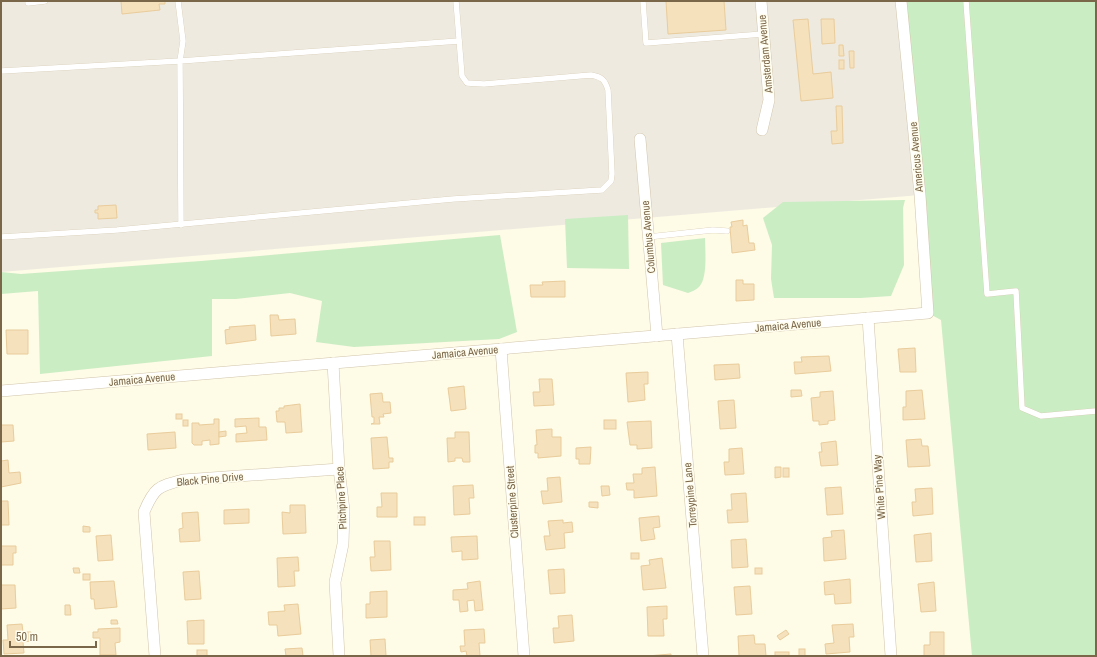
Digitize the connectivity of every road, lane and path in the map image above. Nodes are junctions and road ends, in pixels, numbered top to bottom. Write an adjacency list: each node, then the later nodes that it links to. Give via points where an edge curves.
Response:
1 (45, 1): 8 (lane)
2 (178, 1): 11 (lane, via 183,41)
3 (456, 1): 10 (lane)
4 (643, 1): 9 (lane, via 646,43)
5 (761, 1): 9 (street, Amsterdam Avenue)
6 (901, 1): 19 (street, Americus Avenue, via 920,195)
7 (966, 1): 26 (lane, via 988,294 1016,291 1022,408 1040,416)
8 (28, 3)
9 (763, 34): 13 (street, Amsterdam Avenue, via 769,100)
10 (460, 41): 11 (lane); 15 (lane, via 462,76 467,83 484,84 591,75 601,77 605,81 608,98 611,181 602,190 453,199)
11 (180, 61): 12 (lane); 15 (lane)
12 (1, 70)
13 (762, 130)
14 (640, 139): 18 (street, Columbus Avenue)
15 (181, 225): 17 (lane)
16 (727, 231): 18 (lane, via 713,230)
17 (1, 237)
18 (648, 237): 22 (street, Columbus Avenue)
19 (928, 313): 20 (street, Jamaica Avenue)
20 (868, 318): 21 (street, Jamaica Avenue); 32 (street, White Pine Way)
21 (677, 334): 22 (street, Jamaica Avenue); 31 (street, Torreypine Lane)
22 (657, 336): 23 (street, Jamaica Avenue)
23 (500, 349): 24 (street, Jamaica Avenue); 30 (street, Clusterpine Street)
24 (333, 363): 25 (street, Jamaica Avenue); 27 (street, Pitchpine Place)
25 (1, 391)
26 (1096, 411)
27 (339, 469): 28 (street, Black Pine Drive, via 183,480 165,484 152,493 144,512); 29 (street, Pitchpine Place, via 344,510 343,544 335,582)
28 (155, 656)
29 (339, 656)
30 (524, 656)
31 (703, 656)
32 (891, 656)

